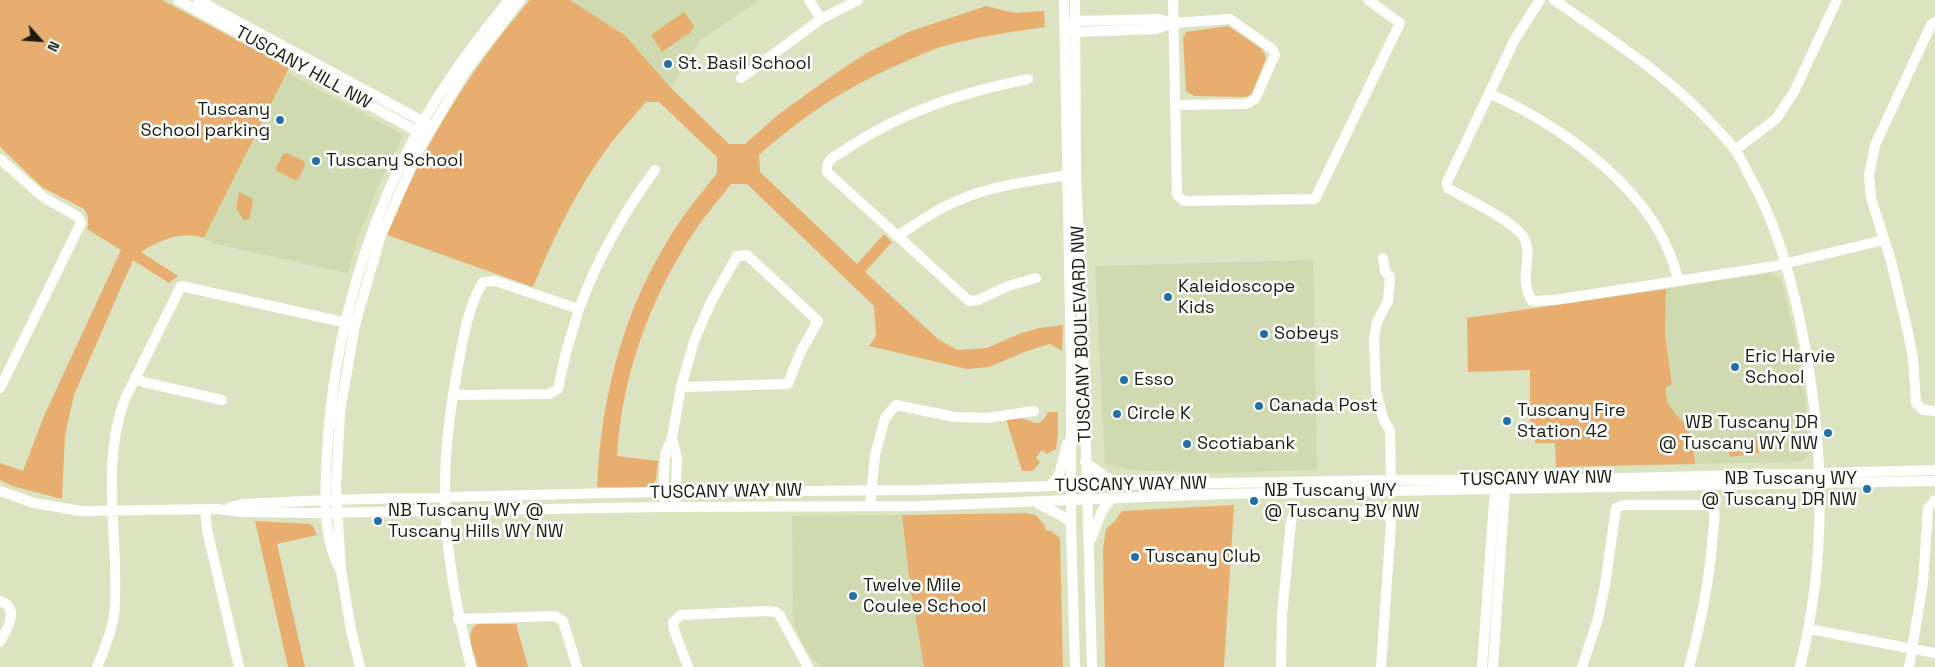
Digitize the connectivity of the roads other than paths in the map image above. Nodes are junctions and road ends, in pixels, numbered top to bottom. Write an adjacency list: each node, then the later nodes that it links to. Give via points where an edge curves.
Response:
1 (179, 0): 24 (street, TUSCANY HILL NW)
2 (198, 0): 23 (street, TUSCANY HILL NW)
3 (510, 0): 23 (street, via 458,66)
4 (520, 0): 23 (street)
5 (810, 0): 14 (street)
6 (858, 0): 14 (street)
7 (1064, 0): 18 (street, TUSCANY BOULEVARD NW)
8 (1074, 0): 17 (street, TUSCANY BOULEVARD NW)
9 (1173, 0): 16 (street)
10 (1368, 0): 22 (street, via 1400,24 1315,200 1184,201 1177,195)
11 (1540, 0): 21 (street, via 1515,39)
12 (1554, 0): 25 (street, via 1673,84)
13 (1838, 0): 25 (street, via 1794,92 1776,119)
14 (821, 19): 19 (street)
15 (1935, 22): 30 (street, via 1880,134 1871,160 1871,198)
16 (1173, 23): 17 (street, via 1156,29); 22 (street); 22 (street, via 1230,19 1272,48 1275,55 1255,99 1246,104)
17 (1075, 26): 18 (street); 28 (street, TUSCANY BOULEVARD NW)
18 (1064, 27): 28 (street, TUSCANY BOULEVARD NW)
19 (741, 78)
20 (1028, 79): 29 (street, via 932,104 884,126 829,160 826,172)
21 (1489, 93): 34 (street, via 1535,117 1616,177 1659,230 1669,248); 34 (street, via 1447,182 1448,188 1486,209 1526,240 1525,284 1532,300 1554,300)
22 (1176, 105)
23 (428, 124): 24 (street)
24 (422, 134): 36 (street, via 390,189 372,233)
25 (1735, 150): 32 (street, via 1760,194)
26 (1, 163): 37 (street, via 43,197 78,216 81,223)
27 (655, 170): 35 (street, via 619,223)
28 (1072, 175): 29 (street, via 1033,180 975,194 926,216); 45 (street, TUSCANY BOULEVARD NW); 47 (street, TUSCANY BOULEVARD NW, via 1083,339)
29 (897, 236): 33 (street, via 969,301)
30 (1884, 240): 32 (street); 44 (street, via 1908,336 1916,403 1923,410)
31 (1383, 258): 52 (street, via 1385,271 1390,277 1388,301 1374,339 1376,391 1390,431)
32 (1786, 263): 34 (street); 49 (street, via 1810,372)
33 (1036, 278)
34 (1678, 280)
35 (579, 309): 41 (street, via 558,389 549,394); 41 (street, via 495,281 483,282 470,313)
36 (350, 324): 38 (street, via 181,286); 63 (street, via 336,367 330,411 327,462)
37 (4, 369): 40 (street)
38 (135, 377): 42 (street, via 144,382); 74 (street, via 116,430)
39 (681, 386): 39 (street, via 694,341 737,256 747,255 818,321 788,384); 46 (street)
40 (0, 388)
41 (452, 395): 61 (street)
42 (222, 400)
43 (1034, 411): 58 (street, via 987,418 955,417 896,405 885,418 875,455)
44 (1935, 411)
45 (1072, 422): 53 (street, via 1062,468); 54 (street, TUSCANY BOULEVARD NW)
46 (672, 438): 59 (street, via 665,455); 60 (street, via 677,459)
47 (1085, 462): 51 (street, via 1106,478); 55 (street, TUSCANY BOULEVARD NW)
48 (1935, 470): 49 (street, TUSCANY WAY NW)
49 (1820, 478): 50 (street, TUSCANY WAY NW); 56 (street, TUSCANY WAY NW); 80 (street, via 1819,556)
50 (1935, 481)
51 (1123, 485): 52 (street, TUSCANY WAY NW); 55 (street, TUSCANY WAY NW)
52 (1391, 485): 56 (street, TUSCANY WAY NW); 62 (street, TUSCANY WAY NW)
53 (1050, 486): 54 (street, TUSCANY WAY NW); 58 (street, TUSCANY WAY NW)
54 (1071, 486): 55 (street, TUSCANY WAY NW); 66 (street, TUSCANY BOULEVARD NW)
55 (1086, 486): 64 (street, TUSCANY BOULEVARD NW)
56 (1500, 486): 95 (street); 96 (street)
57 (0, 490): 74 (street, via 56,508 81,512)
58 (871, 490): 60 (street, TUSCANY WAY NW); 68 (street)
59 (663, 492): 60 (street, TUSCANY WAY NW); 61 (street, TUSCANY WAY NW); 69 (street)
60 (675, 492): 70 (street)
61 (445, 498): 63 (street, TUSCANY WAY NW); 73 (street)
62 (1111, 499): 64 (street, TUSCANY WAY NW); 77 (street, via 1102,511)
63 (331, 500): 72 (street, TUSCANY WAY NW, via 243,504); 75 (street)
64 (1087, 500): 66 (street, TUSCANY WAY NW); 77 (street, TUSCANY BOULEVARD NW)
65 (1935, 500): 82 (street, via 1928,508 1923,583)
66 (1071, 501): 67 (street, TUSCANY WAY NW); 76 (street, TUSCANY BOULEVARD NW)
67 (1034, 502): 68 (street, TUSCANY WAY NW); 76 (street)
68 (870, 506): 70 (street, TUSCANY WAY NW)
69 (662, 507): 70 (street, TUSCANY WAY NW); 73 (street, TUSCANY WAY NW)
70 (675, 507)
71 (205, 509): 72 (street); 74 (street); 85 (street)
72 (217, 509): 75 (street, TUSCANY WAY NW)
73 (446, 510): 75 (street, TUSCANY WAY NW); 79 (street)
74 (113, 511): 84 (street, via 115,606 112,629)
75 (332, 512): 86 (street, via 334,557 341,571)
76 (1071, 523): 91 (street, TUSCANY BOULEVARD NW)
77 (1089, 545): 92 (street, TUSCANY BOULEVARD NW)
78 (0, 601): 81 (street, via 11,610 12,619)
79 (458, 619): 87 (street); 88 (street, via 555,616 563,621)
80 (1809, 629): 82 (street); 99 (street)
81 (0, 642)
82 (1912, 649): 83 (street); 100 (street)
83 (1935, 654)
84 (97, 667)
85 (239, 667)
86 (360, 667)
87 (471, 667)
88 (577, 667)
89 (688, 667): 90 (street, via 674,630 673,622 681,615 766,611 780,616)
90 (808, 667)
91 (1075, 667)
92 (1092, 667)
93 (1280, 667): 94 (street, via 1292,517 1297,513 1342,512 1379,512 1391,520)
94 (1381, 667)
95 (1482, 667)
96 (1493, 667)
97 (1582, 667): 98 (street, via 1598,619 1616,508 1710,505 1714,509 1713,542 1700,626)
98 (1689, 667)
99 (1800, 667)
100 (1909, 667)

